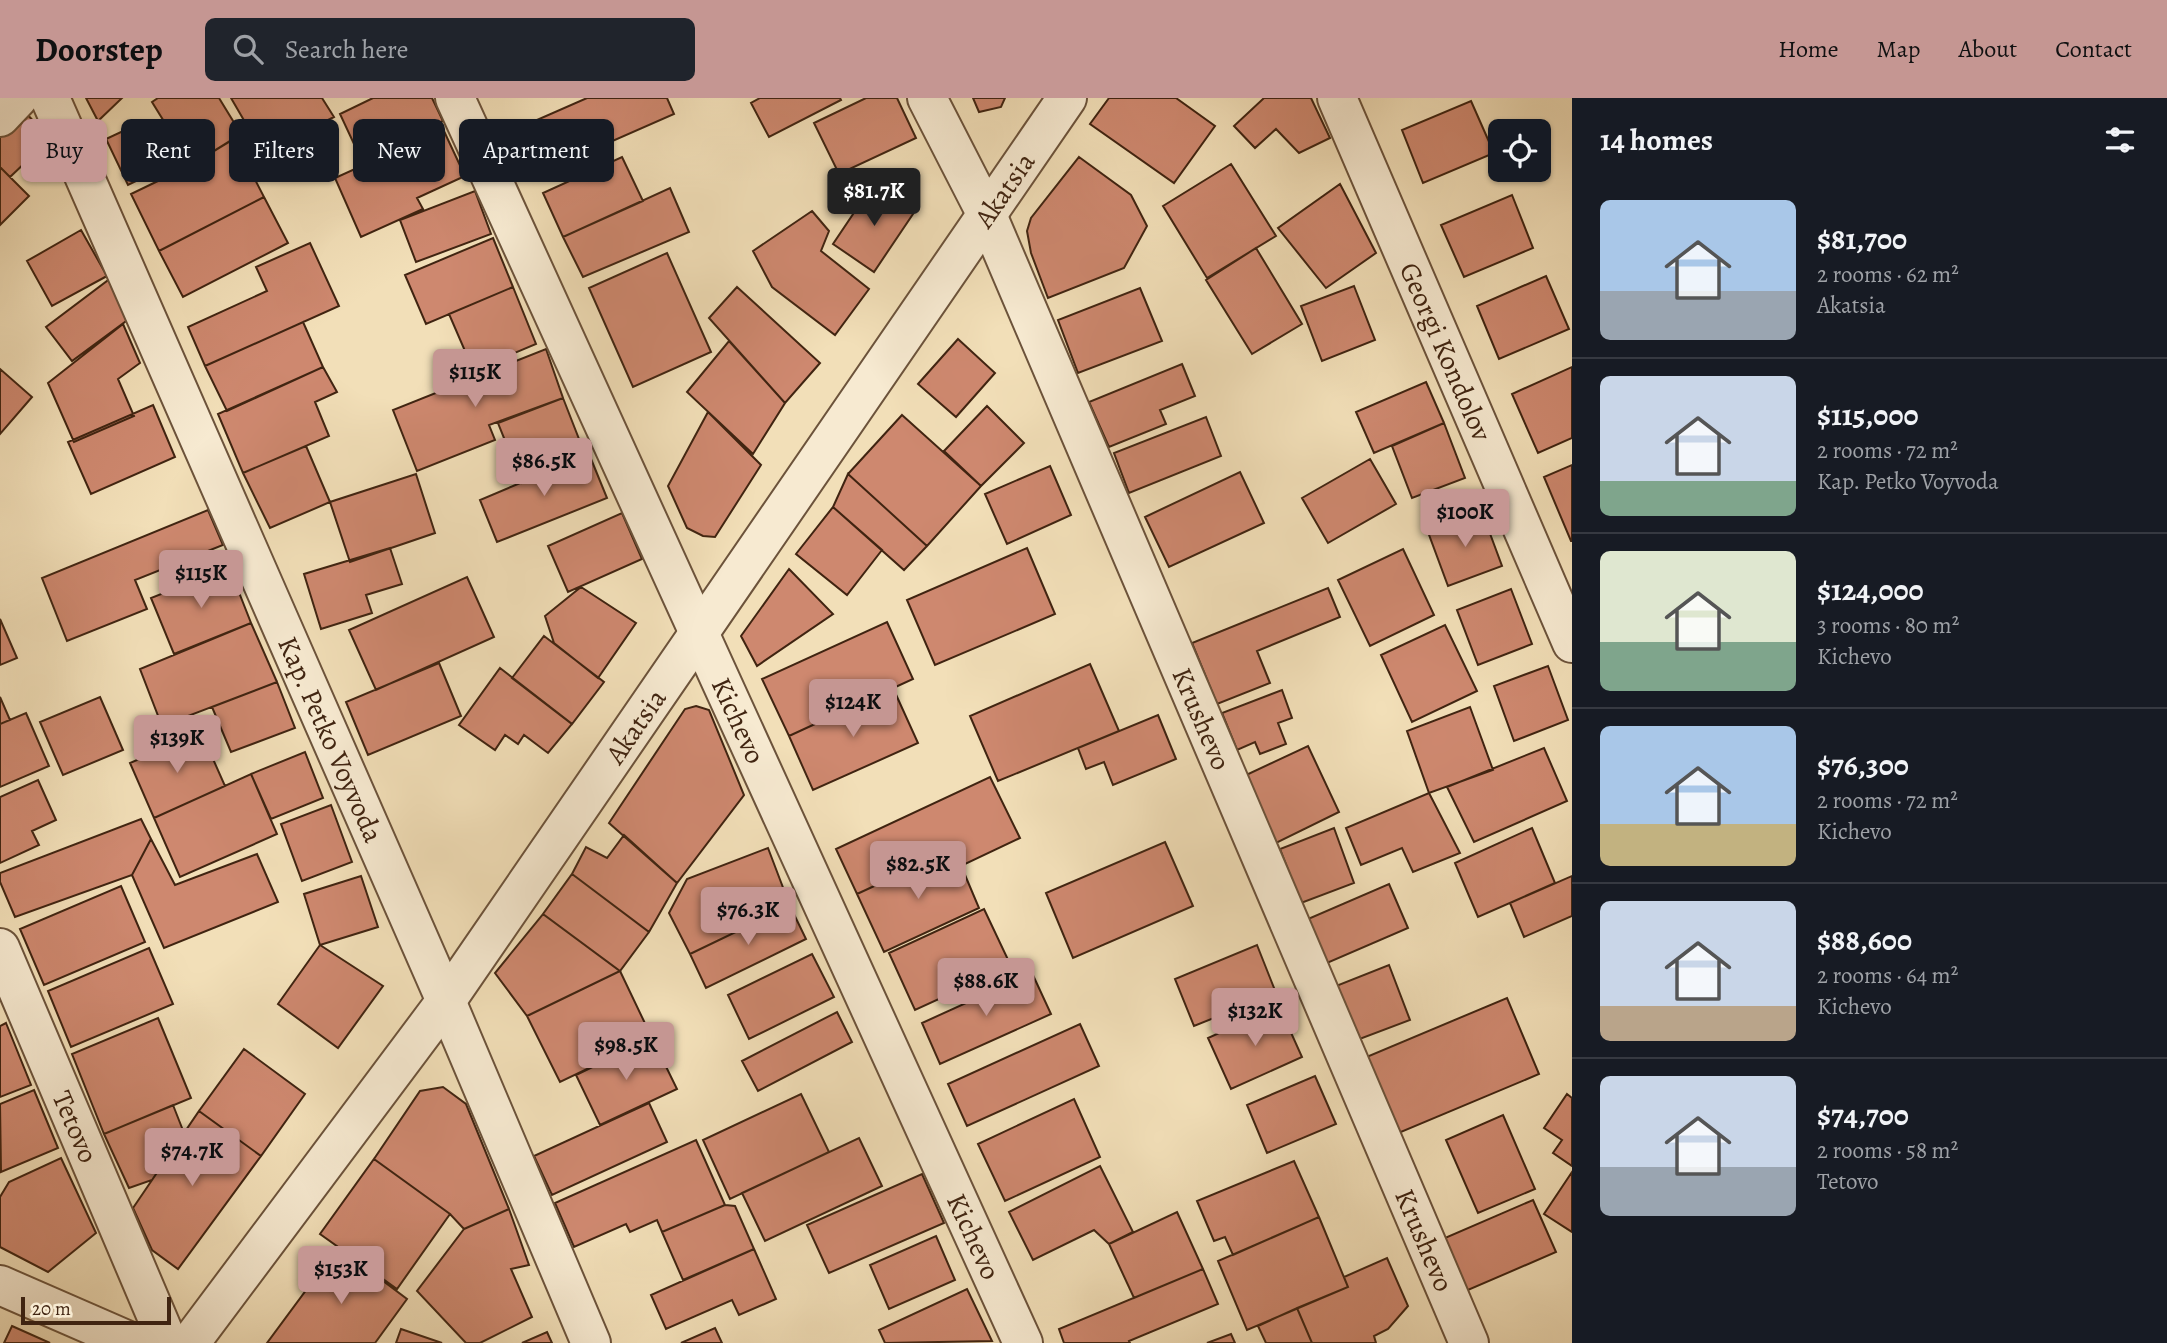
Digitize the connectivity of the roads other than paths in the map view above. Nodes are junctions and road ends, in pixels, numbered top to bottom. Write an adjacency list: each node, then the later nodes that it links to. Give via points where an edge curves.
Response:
1 (18, 98): 7 (street)
2 (50, 98): 12 (street, Kap. Petko Voyvoda)
3 (455, 98): 9 (street, Kichevo)
4 (927, 98): 8 (street, Krushevo)
5 (1066, 98): 8 (street, Akatsia)
6 (1337, 98): 10 (street, Georgi Kondolov)
7 (0, 117)
8 (987, 215): 9 (street, Akatsia); 19 (street, Krushevo)
9 (696, 632): 12 (street, Akatsia); 18 (street, Kichevo)
10 (1572, 643)
11 (0, 948): 15 (street, Tetovo)
12 (446, 1001): 16 (street, Akatsia); 17 (street, Kap. Petko Voyvoda)
13 (0, 1285): 14 (street)
14 (133, 1343)
15 (168, 1343)
16 (190, 1343)
17 (591, 1343)
18 (1023, 1343)
19 (1469, 1343)

